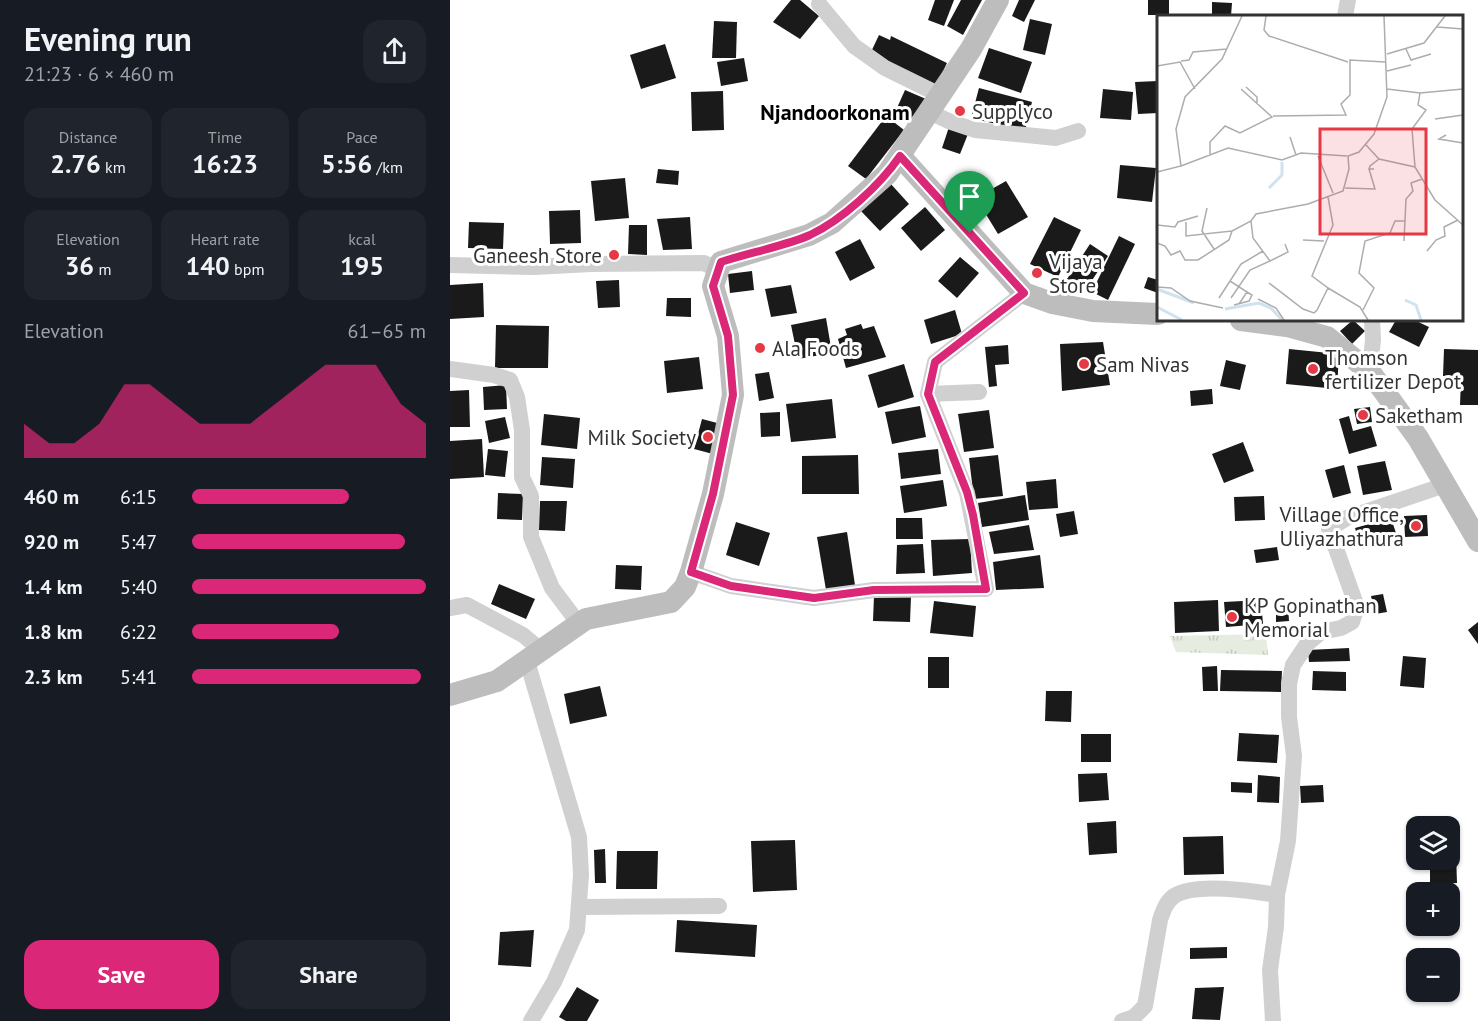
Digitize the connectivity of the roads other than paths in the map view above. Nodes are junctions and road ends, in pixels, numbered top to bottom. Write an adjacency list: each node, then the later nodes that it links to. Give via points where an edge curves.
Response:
1 (998, 0): 5 (main road)
2 (1348, 0): 4 (street)
3 (819, 4): 5 (street, via 854,46)
4 (1345, 15)
5 (935, 104): 6 (street, via 951,122 975,130 1056,138); 7 (main road)
6 (1078, 131)
7 (900, 156): 9 (main road, via 887,174 832,222 809,235 721,262); 10 (main road)
8 (450, 265): 9 (street, via 704,263)
9 (718, 270): 20 (main road, via 713,286 728,336 733,395 713,494)
10 (1024, 293): 11 (main road, via 1093,311); 17 (street, via 935,362)
11 (1157, 314)
12 (1249, 321): 15 (main road, via 1327,337)
13 (1372, 321): 15 (street)
14 (450, 369): 22 (street, via 510,380 522,430 522,477 531,496 531,537 552,588)
15 (1370, 372): 18 (main road, via 1418,438)
16 (979, 392): 17 (street)
17 (928, 394): 20 (street, via 967,492 986,589 874,590 814,598 731,586)
18 (1445, 485): 19 (main road); 25 (street, via 1347,518 1329,529 1357,607 1352,622 1321,632 1293,665 1289,717 1294,756 1288,841)
19 (1478, 541)
20 (691, 572): 22 (main road, via 685,587 671,602)
21 (450, 608): 23 (street, via 467,605 523,634)
22 (579, 624): 23 (main road)
23 (534, 656): 24 (main road, via 497,681); 27 (street, via 579,837)
24 (450, 695)
25 (1277, 895): 29 (street, via 1214,889 1174,896 1164,907 1160,920 1145,1006 1134,1017); 30 (street, via 1270,970)
26 (719, 906): 27 (street)
27 (579, 907): 28 (street, via 577,930)
28 (531, 1021)
29 (1122, 1021)
30 (1273, 1021)

